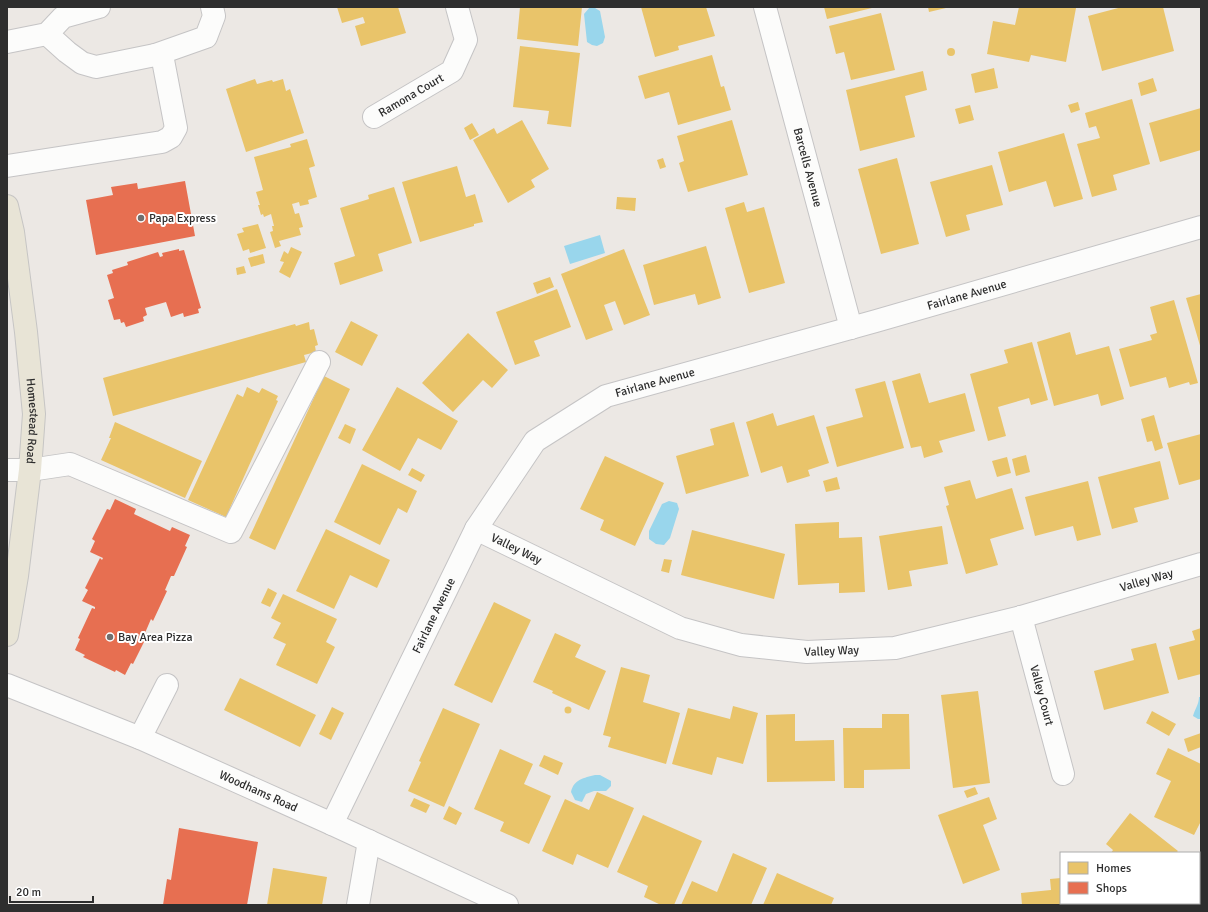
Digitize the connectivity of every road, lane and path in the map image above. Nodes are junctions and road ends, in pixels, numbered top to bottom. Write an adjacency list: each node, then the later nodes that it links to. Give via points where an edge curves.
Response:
1 (212, 7): 7 (street, via 214,16 206,37)
2 (457, 7): 8 (street, Ramona Court, via 466,40 452,71)
3 (765, 7): 13 (street, Barcells Avenue)
4 (87, 9): 5 (street, via 63,17)
5 (47, 34): 6 (street); 7 (street, via 82,63 96,67)
6 (7, 42)
7 (155, 55): 9 (street, via 163,60 176,128 171,138 162,142)
8 (374, 117)
9 (7, 166)
10 (7, 206): 12 (main road, Homestead Road, via 13,232)
11 (1201, 227): 13 (street, Fairlane Avenue)
12 (12, 267): 16 (main road, Homestead Road, via 26,332 34,414)
13 (851, 328): 17 (street, Fairlane Avenue, via 606,396 535,441)
14 (319, 362): 16 (street, via 231,532 70,464)
15 (7, 470): 16 (street)
16 (30, 470): 19 (main road, Homestead Road)
17 (476, 529): 20 (street, Valley Way, via 680,628 741,644 807,652 895,648); 26 (street, Fairlane Avenue)
18 (1201, 564): 20 (street, Valley Way)
19 (12, 577): 21 (main road, Homestead Road)
20 (1021, 617): 25 (street, Valley Court)
21 (7, 635)
22 (7, 685): 24 (street, Woodhams Road)
23 (167, 685): 24 (street)
24 (140, 738): 26 (street, Woodhams Road)
25 (1063, 774)
26 (332, 824): 27 (street, Woodhams Road)
27 (369, 841): 28 (street, Woodhams Road); 29 (street)
28 (503, 904)
29 (358, 905)

